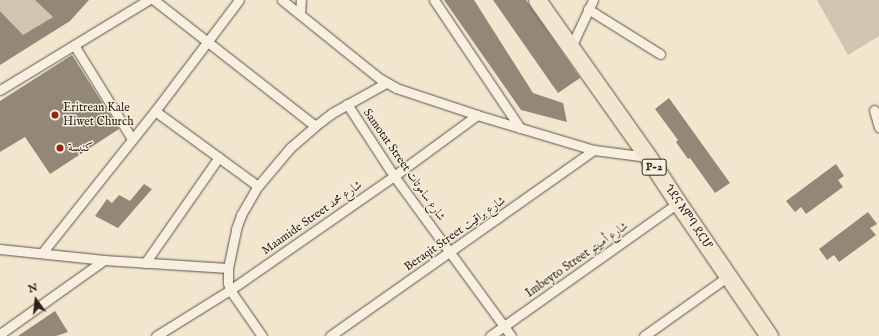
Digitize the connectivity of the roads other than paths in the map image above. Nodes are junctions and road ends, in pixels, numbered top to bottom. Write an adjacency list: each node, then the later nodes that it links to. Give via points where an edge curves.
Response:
1 (148, 0): 12 (street)
2 (154, 0): 11 (street)
3 (239, 0): 11 (street)
4 (282, 0): 10 (street)
5 (301, 0): 10 (street)
6 (434, 0): 23 (street)
7 (537, 0): 13 (highway, ጎደና እምባ ደርሆ / P-2)
8 (592, 0): 9 (street)
9 (588, 9): 13 (street); 14 (street)
10 (300, 12): 15 (street)
11 (207, 42): 19 (street); 21 (street)
12 (74, 45): 16 (street); 24 (street)
13 (571, 47): 27 (highway, ጎደና እምባ ደርሆ / P-2)
14 (660, 54)
15 (386, 83): 17 (street); 20 (street)
16 (0, 90)
17 (347, 104): 21 (street); 28 (street, Samotat Street شارع ساموتات)
18 (874, 110): 22 (street)
19 (155, 111): 24 (street); 26 (street)
20 (477, 115): 23 (street); 28 (street, Maamide Street شارع محمد)
21 (315, 126): 29 (street, via 290,148)
22 (879, 127)
23 (520, 128): 25 (street)
24 (132, 139): 33 (street)
25 (594, 150): 27 (street); 32 (street, Beraqit Street شارع براقيت)
26 (219, 157): 29 (street); 35 (street)
27 (648, 157): 30 (highway, ጎደና እምባ ደርሆ / P-2)
28 (394, 176): 32 (street, Samotat Street شارع ساموتات); 38 (street, Maamide Street شارع محمد)
29 (258, 186): 36 (street, via 246,205 236,229)
30 (678, 203): 37 (highway, ጎደና እምባ ደርሆ / P-2); 39 (street, Imbeyto Street شارع أمبيتو)
31 (0, 249): 33 (street)
32 (451, 252): 39 (street, Samotat Street شارع ساموتات); 43 (street, Beraqit Street شارع براقيت)
33 (42, 253): 34 (street)
34 (104, 260): 35 (street); 40 (street)
35 (145, 263): 36 (street)
36 (228, 268): 38 (street)
37 (728, 277): 46 (street); 47 (highway, ጎደና እምባ ደርሆ / P-2)
38 (230, 290): 41 (street, Maamide Street شارع محمد); 42 (street)
39 (504, 326): 44 (street, Imbeyto Street شارع أمبيتو); 45 (street, Samotat Street شارع ساموتات)
40 (0, 335)
41 (156, 336)
42 (262, 336)
43 (330, 336)
44 (490, 336)
45 (511, 336)
46 (644, 336)
47 (769, 336)

